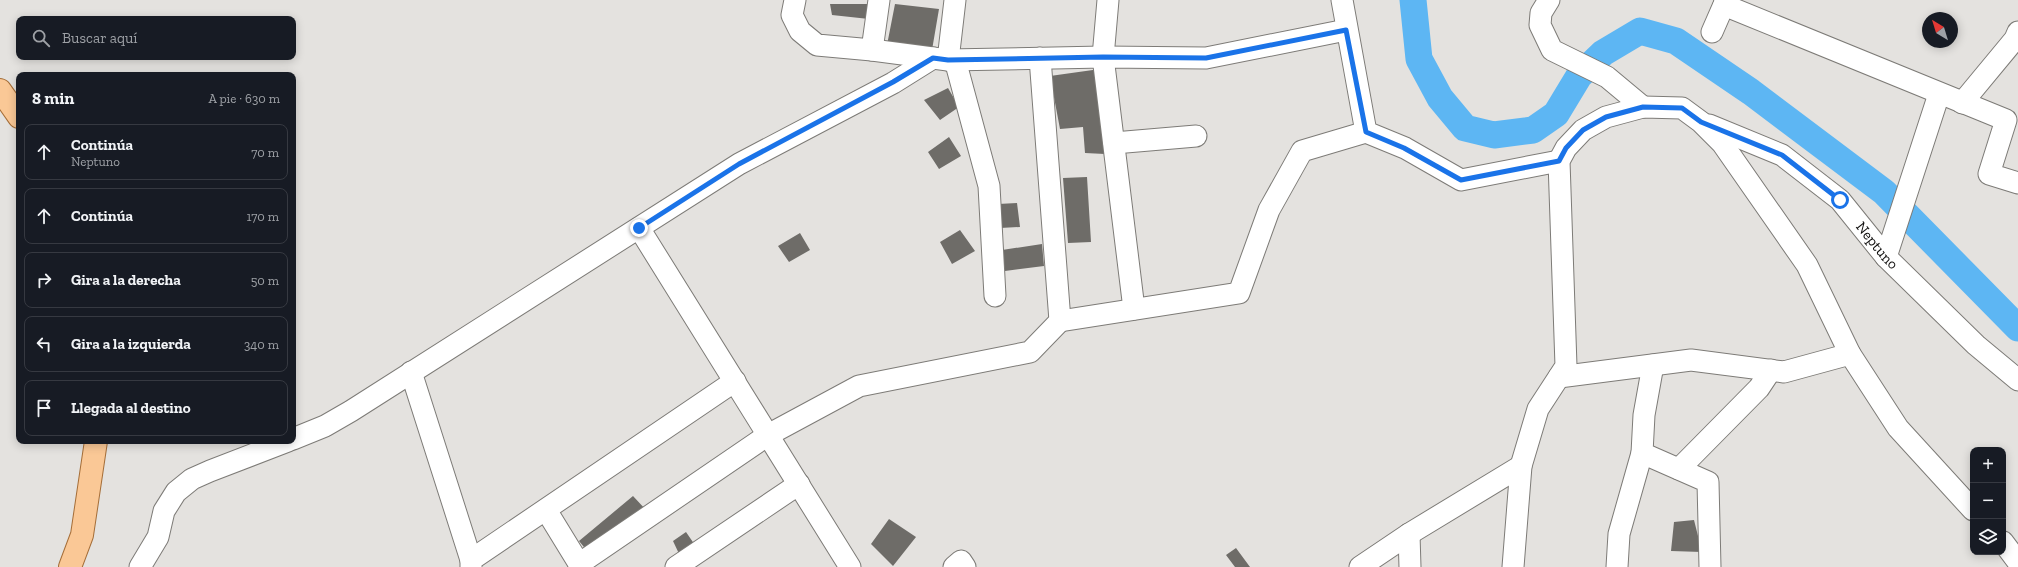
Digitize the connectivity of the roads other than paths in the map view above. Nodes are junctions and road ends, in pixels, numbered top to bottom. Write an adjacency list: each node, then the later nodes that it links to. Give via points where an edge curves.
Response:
1 (795, 0): 11 (street, via 792,15 800,31 817,45)
2 (879, 0): 11 (street)
3 (955, 0): 14 (street)
4 (1108, 0): 12 (street)
5 (1342, 0): 8 (street)
6 (1549, 0): 18 (street, via 1541,13 1540,25 1552,50 1607,77)
7 (1725, 3): 9 (street); 16 (street)
8 (1346, 30): 12 (street, via 1206,58); 21 (street)
9 (1712, 32)
10 (2018, 32): 17 (street)
11 (872, 50): 14 (street)
12 (1103, 57): 13 (street); 23 (street)
13 (1040, 58): 14 (street); 30 (street)
14 (945, 59): 26 (street, via 893,82 739,164); 28 (street, via 989,186)
15 (0, 90): 19 (main road)
16 (1939, 94): 17 (street); 27 (street)
17 (1962, 103): 25 (street, via 2006,120 1989,174)
18 (1643, 107): 20 (street, via 1682,108); 24 (street, via 1606,117 1583,130 1566,148)
19 (16, 113)
20 (1701, 122): 27 (street, Neptuno, via 1782,155 1840,200); 31 (street, via 1722,143 1807,265)
21 (1366, 132): 24 (street, via 1404,148 1461,180); 29 (street, via 1302,151 1269,210 1239,293)
22 (1196, 136): 23 (street)
23 (1114, 143): 29 (street)
24 (1559, 161): 35 (street, via 1566,366)
25 (2018, 183)
26 (639, 228): 34 (street); 37 (street)
27 (1886, 257): 36 (street, Neptuno, via 1976,345)
28 (995, 296)
29 (1134, 309): 30 (street)
30 (1060, 321): 38 (street, via 1030,352 860,386)
31 (1850, 354): 33 (street, via 1784,372); 46 (street, via 1898,428)
32 (1653, 365): 33 (street, via 1691,360); 35 (street); 42 (street, via 1644,415)
33 (1770, 370): 44 (street, via 1759,388)
34 (411, 372): 39 (street, via 325,426); 51 (street)
35 (1559, 377): 43 (street, via 1538,409)
36 (2018, 380)
37 (735, 381): 38 (street); 47 (street)
38 (768, 435): 45 (street); 52 (street)
39 (296, 438)
40 (96, 444): 53 (main road, via 82,535)
41 (280, 444): 54 (street, via 210,470 192,479 176,492 164,511 158,537)
42 (1642, 453): 44 (street); 62 (street, via 1619,534)
43 (1521, 466): 48 (street); 61 (street)
44 (1679, 469): 63 (street, via 1708,482)
45 (799, 484): 55 (street); 56 (street)
46 (1970, 507)
47 (546, 510): 51 (street); 52 (street)
48 (1409, 534): 59 (street); 60 (street)
49 (2006, 546): 50 (street)
50 (2018, 562)
51 (471, 563)
52 (580, 565)
53 (70, 567)
54 (140, 567)
55 (676, 567)
56 (850, 567)
57 (954, 567): 58 (street, via 961,561)
58 (965, 567)
59 (1360, 567)
60 (1410, 567)
61 (1513, 567)
62 (1617, 567)
63 (1710, 567)

